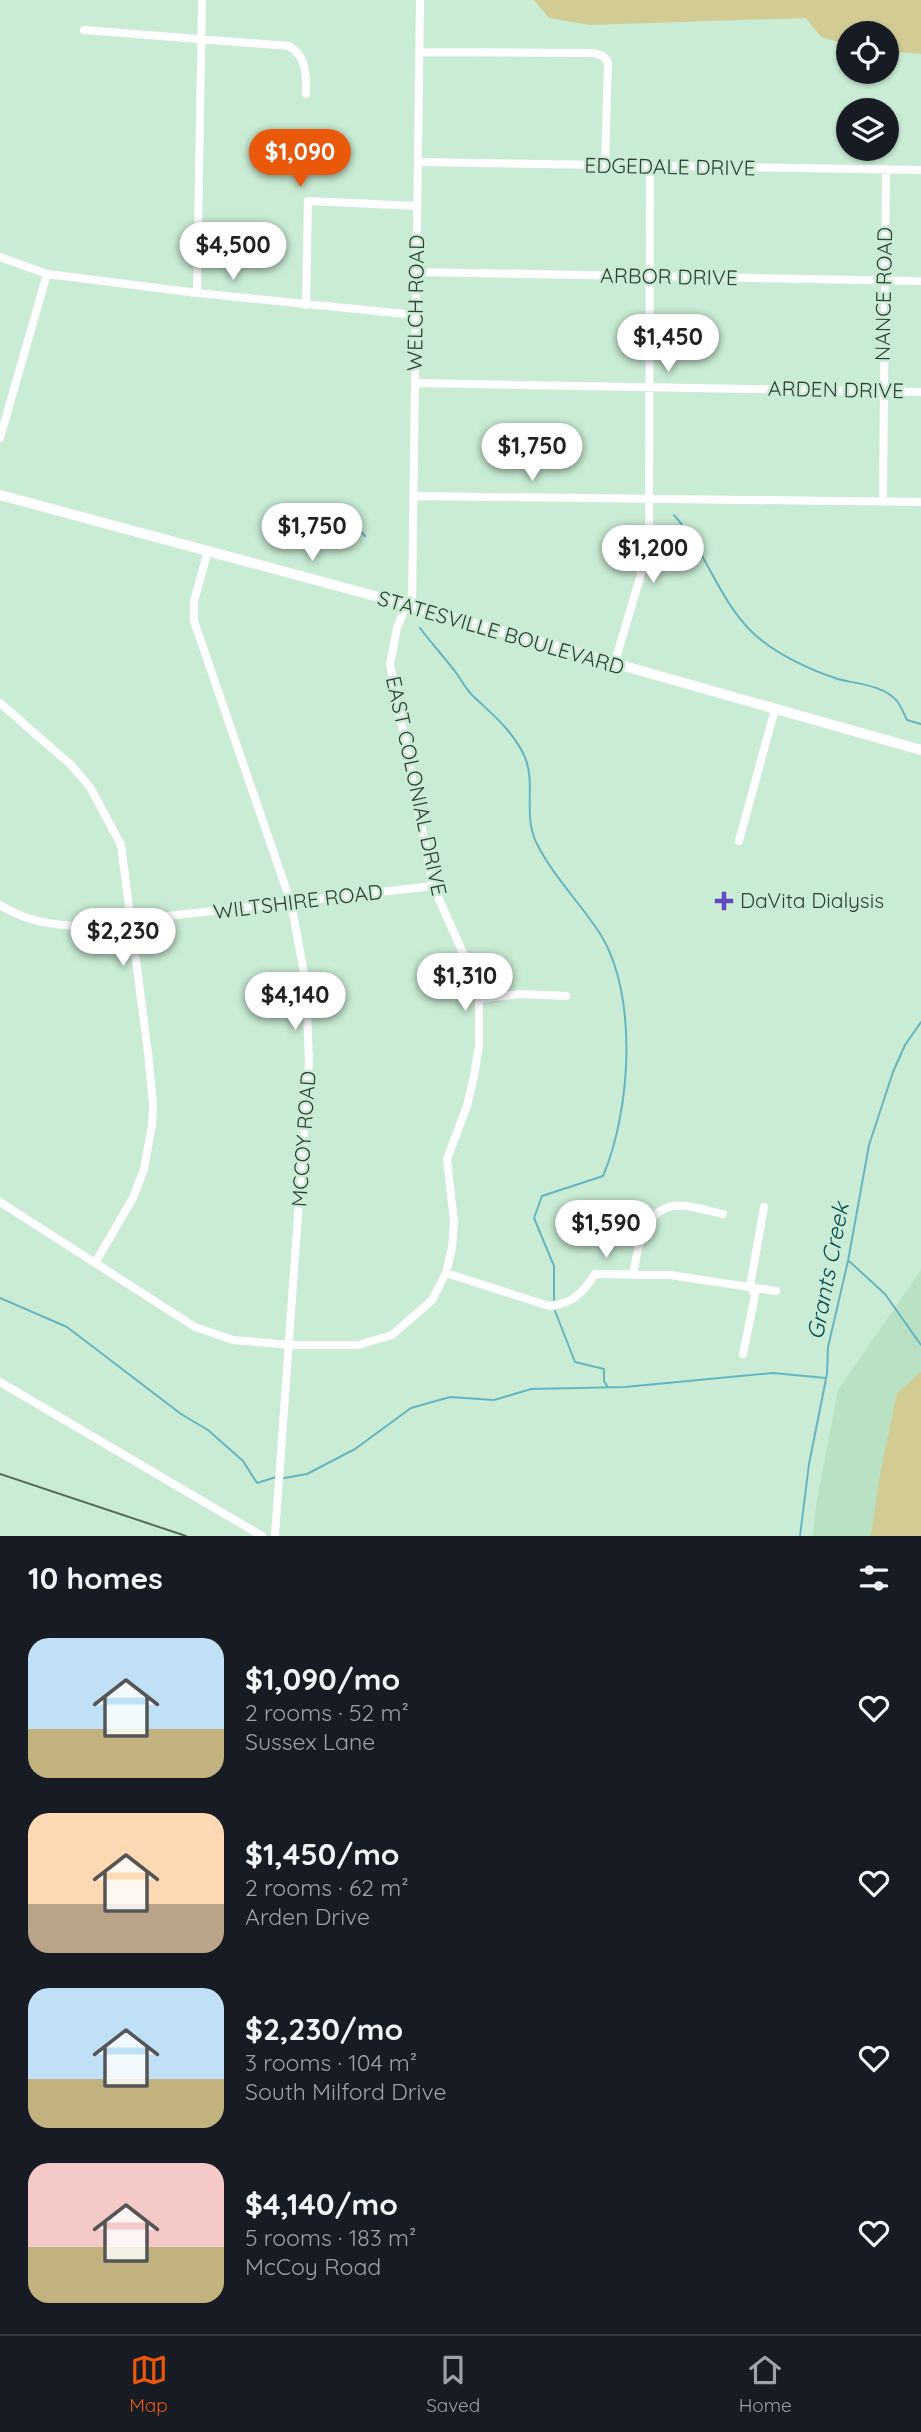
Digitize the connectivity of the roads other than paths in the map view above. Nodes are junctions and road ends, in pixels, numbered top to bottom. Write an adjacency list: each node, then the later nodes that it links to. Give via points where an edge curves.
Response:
1 (202, 0): 4 (street)
2 (420, 0): 5 (street, WELCH ROAD)
3 (84, 30): 4 (street)
4 (202, 39): 6 (street, via 289,46 306,70); 19 (street)
5 (419, 52): 7 (street, WELCH ROAD); 8 (street, via 603,56 608,62)
6 (306, 94)
7 (418, 162): 8 (street, EDGEDALE DRIVE); 12 (street, WELCH ROAD)
8 (605, 166): 9 (street, EDGEDALE DRIVE)
9 (650, 166): 10 (street, EDGEDALE DRIVE); 16 (street)
10 (886, 169): 11 (street, EDGEDALE DRIVE); 17 (street, NANCE ROAD)
11 (921, 170)
12 (417, 205): 14 (street, WELCH ROAD); 20 (street, via 307,201)
13 (0, 257): 15 (street)
14 (417, 272): 16 (street, ARBOR DRIVE); 21 (street, WELCH ROAD)
15 (47, 274): 19 (street); 26 (street)
16 (650, 276): 17 (street, ARBOR DRIVE); 23 (street)
17 (885, 281): 18 (street, ARBOR DRIVE); 24 (street, NANCE ROAD)
18 (921, 281)
19 (197, 293): 20 (street)
20 (306, 305): 21 (street)
21 (416, 315): 22 (street, WELCH ROAD)
22 (415, 383): 23 (street, ARDEN DRIVE); 28 (street, WELCH ROAD)
23 (651, 388): 24 (street, ARDEN DRIVE); 29 (street)
24 (883, 391): 25 (street, ARDEN DRIVE); 30 (street, NANCE ROAD)
25 (921, 392)
26 (0, 438)
27 (0, 495): 32 (main road, STATESVILLE BOULEVARD)
28 (415, 496): 29 (street); 33 (street, WELCH ROAD)
29 (649, 498): 30 (street); 34 (street, via 649,547)
30 (883, 502): 31 (street)
31 (921, 502)
32 (208, 551): 33 (main road, STATESVILLE BOULEVARD); 40 (street, MCCOY ROAD, via 194,601 194,621)
33 (409, 605): 34 (main road, STATESVILLE BOULEVARD); 39 (street, EAST COLONIAL DRIVE, via 391,649 390,664)
34 (614, 665): 36 (main road, STATESVILLE BOULEVARD)
35 (0, 703): 42 (street, via 90,787 121,845)
36 (775, 709): 37 (main road, STATESVILLE BOULEVARD); 38 (street)
37 (921, 750)
38 (739, 841)
39 (433, 886): 40 (street, WILTSHIRE ROAD); 44 (street, EAST COLONIAL DRIVE)
40 (291, 903): 42 (street, WILTSHIRE ROAD); 53 (street, MCCOY ROAD, via 306,984 309,1062)
41 (0, 905): 42 (street, WILTSHIRE ROAD, via 48,925)
42 (132, 921): 48 (street, via 152,1125 134,1198)
43 (566, 996): 44 (street)
44 (479, 999): 49 (street, EAST COLONIAL DRIVE, via 474,1076 447,1159 454,1222)
45 (0, 1202): 48 (street, EAST COLONIAL DRIVE)
46 (764, 1207): 51 (street)
47 (723, 1214): 50 (street, via 675,1206 656,1213 648,1223)
48 (95, 1263): 53 (street, EAST COLONIAL DRIVE, via 195,1327 233,1340)
49 (446, 1273): 50 (street, via 550,1306 562,1305 584,1292 595,1274); 53 (street, EAST COLONIAL DRIVE, via 432,1300 392,1335 358,1345)
50 (633, 1275): 51 (street)
51 (750, 1286): 52 (street); 54 (street, via 755,1295)
52 (776, 1291)
53 (290, 1345): 57 (street, MCCOY ROAD)
54 (743, 1354)
55 (0, 1381): 56 (street)
56 (262, 1536)
57 (275, 1536)

